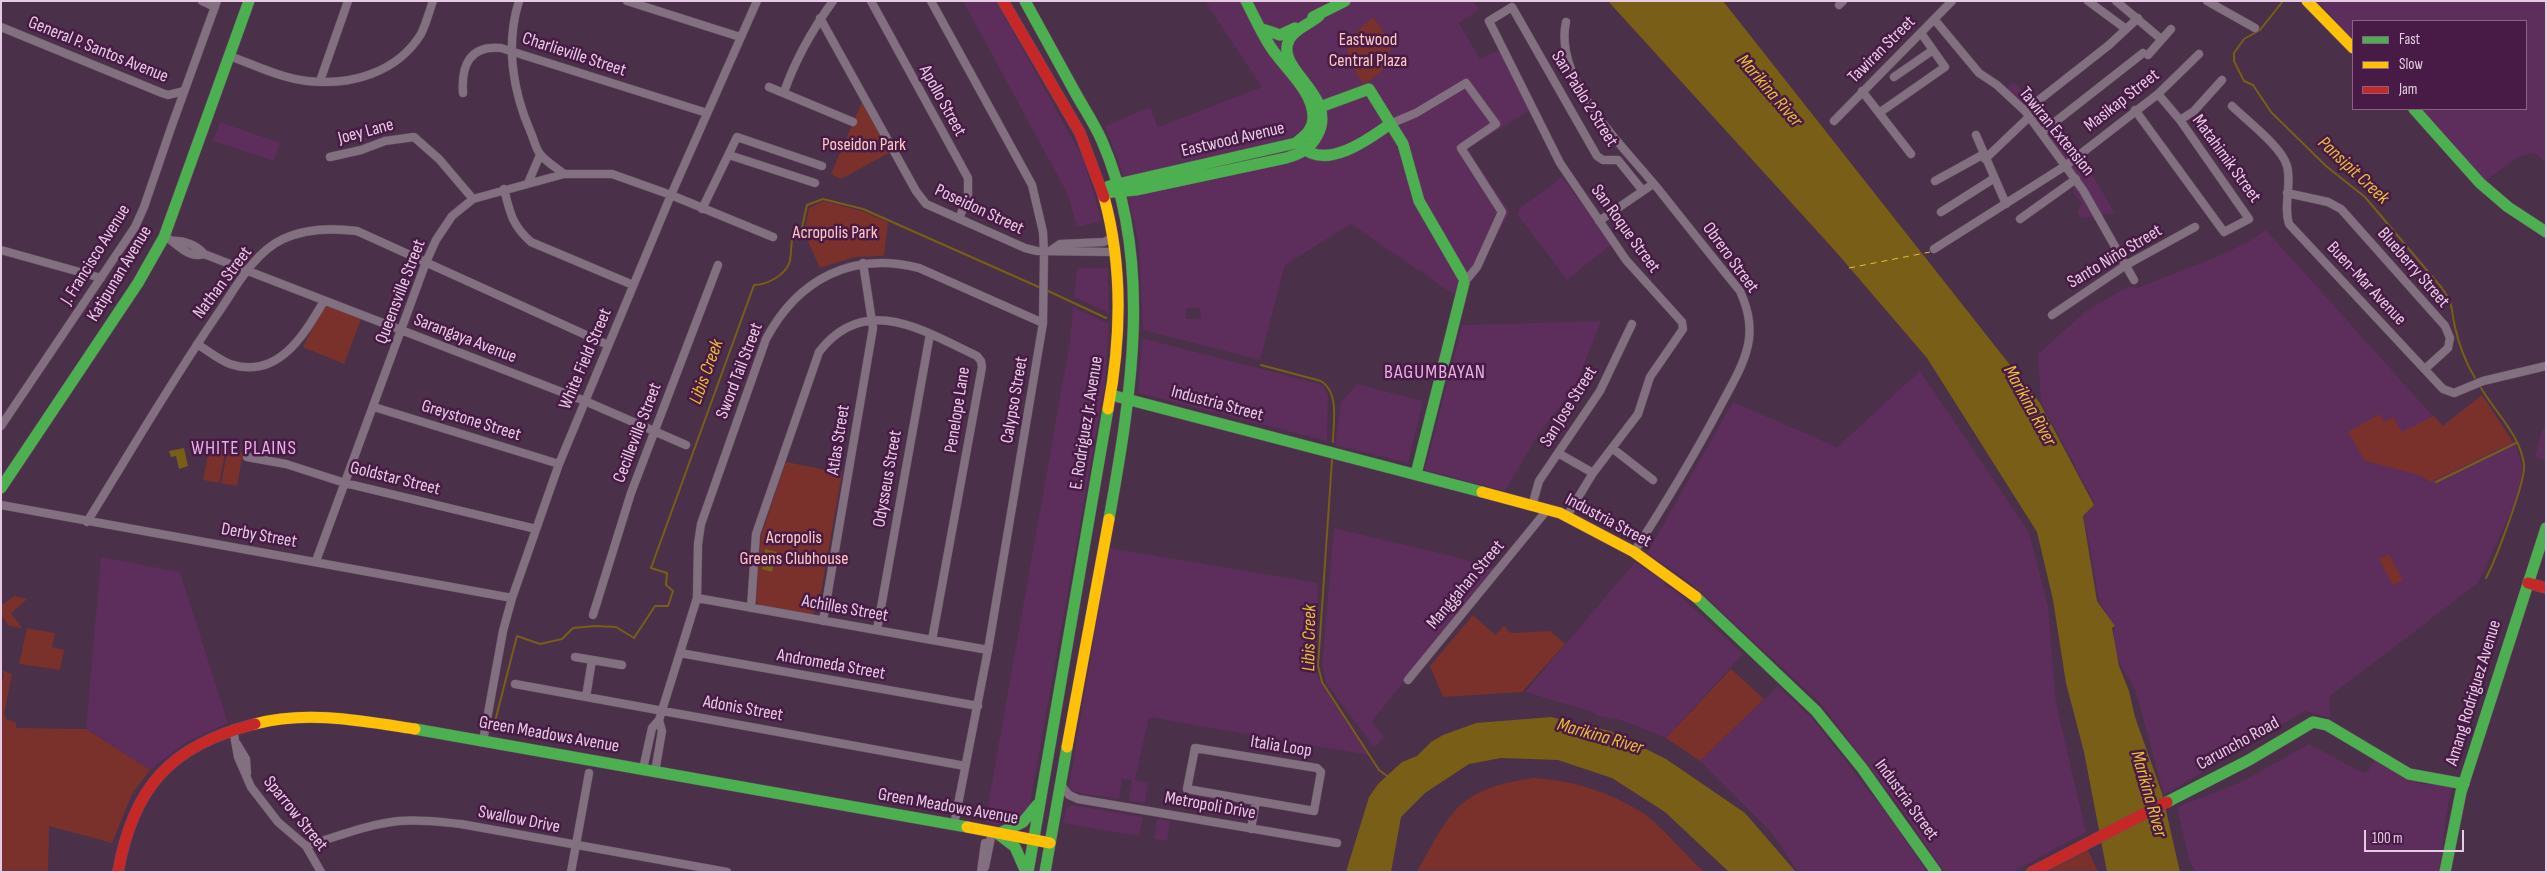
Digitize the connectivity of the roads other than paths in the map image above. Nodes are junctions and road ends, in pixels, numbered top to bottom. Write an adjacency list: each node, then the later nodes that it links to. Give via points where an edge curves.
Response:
1 (202, 1): 20 (street)
2 (249, 1): 43 (street, Katipunan Avenue)
3 (348, 1): 46 (street)
4 (433, 1): 46 (street, via 422,32 393,63 374,74 347,81)
5 (519, 1): 40 (street)
6 (627, 1): 35 (street)
7 (757, 1): 35 (street, White Field Street)
8 (833, 1): 24 (street)
9 (871, 1): 93 (street, Apollo Street, via 968,178 968,195)
10 (931, 1): 103 (street, Calypso Street, via 1032,185)
11 (1003, 1): 28 (street, E. Rodriguez Jr. Avenue)
12 (1025, 1): 22 (street, E. Rodriguez Jr. Avenue)
13 (1246, 1): 31 (street, Eastwood Avenue)
14 (1344, 1): 23 (street)
15 (1952, 1): 26 (street, Tawiran Street)
16 (2088, 1): 32 (street)
17 (2116, 1): 25 (street)
18 (2207, 1): 30 (street)
19 (2307, 1): 37 (street)
20 (216, 4): 48 (street, J. Francisco Avenue)
21 (1512, 7): 86 (street, San Pablo 2 Street, via 1598,156 1603,160 1618,160); 95 (street, San Roque Street, via 1489,24 1560,163)
22 (1033, 15): 28 (street); 85 (street, E. Rodriguez Jr. Avenue, via 1102,141)
23 (1319, 16): 31 (street, via 1283,35); 41 (street, via 1293,35)
24 (820, 18): 49 (street, via 794,63); 93 (street, Poseidon Street, via 920,198 926,204)
25 (2138, 18): 32 (street); 36 (street)
26 (1934, 19): 34 (street, Tawiran Street); 59 (street, Tawiran Extension, via 1979,73 1998,85)
27 (1566, 22): 82 (street, Obrero Street, via 1567,57 1587,99 1625,154)
28 (1016, 25): 84 (street, E. Rodriguez Jr. Avenue, via 1089,152)
29 (1, 27): 48 (street, General P. Santos Avenue, via 162,93 168,95)
30 (2255, 28)
31 (1262, 29): 38 (street, Eastwood Avenue)
32 (2126, 29): 59 (street)
33 (2171, 29): 36 (street)
34 (1921, 33): 39 (street); 50 (street, Tawiran Street)
35 (740, 36): 57 (street, White Field Street)
36 (2162, 39): 64 (street)
37 (2352, 47)
38 (1272, 49): 41 (street); 66 (street, Eastwood Avenue, via 1313,108 1311,126)
39 (1933, 50): 44 (street); 58 (street, via 1945,66)
40 (512, 51): 51 (street, Charlieville Street, via 489,47 473,54 466,64); 57 (street, Charlieville Street); 69 (street, via 513,82)
41 (1286, 51): 54 (street, Eastwood Avenue, via 1289,60 1312,89)
42 (2199, 54): 52 (street, Masikap Street)
43 (230, 56): 46 (street, via 293,78); 100 (street, Katipunan Avenue)
44 (1894, 77)
45 (2222, 80): 60 (street)
46 (320, 81)
47 (768, 87): 49 (street)
48 (184, 91): 110 (street, J. Francisco Avenue, via 144,208)
49 (784, 92): 62 (street)
50 (1862, 92): 58 (street); 61 (street, Tawiran Street)
51 (463, 93)
52 (2158, 94): 55 (street, Masikap Street); 60 (street, Matahimik Street)
53 (2232, 106): 87 (street, Buen-Mar Avenue, via 2278,151 2287,166)
54 (1320, 107): 63 (street, via 1369,89); 67 (street, Eastwood Avenue, via 1322,122 1319,132)
55 (2136, 110): 60 (street, Matahimik Street, via 2226,233 2250,217); 75 (street, Masikap Street)
56 (2415, 110): 97 (street, via 2480,183 2508,207)
57 (706, 113): 88 (street, White Field Street)
58 (1879, 113): 68 (street)
59 (2026, 115): 64 (street, Tawiran Extension); 71 (street)
60 (2180, 120)
61 (1834, 121)
62 (853, 122)
63 (1390, 124): 67 (street, via 1362,142 1332,154 1315,156); 111 (street, via 1403,144 1419,201); 111 (street, via 1466,84 1496,124 1461,148 1502,212 1476,267)
64 (2041, 133): 75 (street, Tawiran Extension)
65 (1976, 136): 71 (street)
66 (1303, 139): 67 (street, via 1301,148); 74 (street, Eastwood Avenue)
67 (1304, 151): 74 (street, Eastwood Avenue)
68 (1911, 154)
69 (540, 155): 76 (street); 80 (street)
70 (729, 156): 73 (street, via 739,137); 81 (street); 91 (street)
71 (1985, 156): 77 (street); 79 (street)
72 (330, 157): 89 (street, Joey Lane, via 394,139 414,137 439,159)
73 (822, 166)
74 (1223, 166): 85 (street, Eastwood Avenue)
75 (2065, 166): 78 (street, Tawiran Extension); 90 (street, Masikap Street)
76 (564, 174): 80 (street, Queensville Street); 88 (street, Queensville Street, via 612,174)
77 (1993, 179): 90 (street); 92 (street)
78 (2076, 179): 94 (street); 107 (street, Tawiran Extension)
79 (1935, 181)
80 (528, 183): 83 (street, Queensville Street)
81 (815, 183)
82 (1653, 184): 86 (street); 148 (street, Obrero Street, via 1740,291 1748,307 1749,340 1735,378 1693,458)
83 (504, 189): 89 (street, Queensville Street); 113 (street, via 518,230 531,242)
84 (1102, 190): 85 (street, Eastwood Avenue); 99 (street, E. Rodriguez Jr. Avenue)
85 (1122, 190): 126 (street, E. Rodriguez Jr. Avenue, via 1133,273 1134,330)
86 (1643, 191): 95 (street)
87 (2287, 193): 124 (street, Buen-Mar Avenue, via 2286,212 2290,224); 124 (street, Blueberry Street, via 2338,207 2445,326 2450,338 2448,348)
88 (672, 195): 91 (street, Queensville Street); 113 (street, White Field Street)
89 (472, 200): 105 (street, Queensville Street, via 452,216)
90 (2006, 204): 101 (street, Masikap Street)
91 (702, 209): 98 (street, Queensville Street)
92 (1941, 212)
93 (959, 218): 103 (street, Poseidon Street, via 1025,248)
94 (2020, 219)
95 (1599, 221): 132 (street, San Roque Street, via 1626,260 1679,318 1683,329 1650,377 1638,414)
96 (2195, 227): 107 (street, Santo Niño Street)
97 (2546, 232)
98 (773, 237)
99 (1112, 238): 103 (street, via 1104,242 1060,244); 104 (street, E. Rodriguez Jr. Avenue)
100 (168, 239): 109 (street, Sarangaya Avenue, via 176,247 195,255 204,254); 140 (street, Katipunan Avenue)
101 (1934, 249)
102 (1, 250): 110 (street)
103 (1047, 252): 104 (street, Poseidon Street); 117 (street, Calypso Street)
104 (1114, 252): 125 (street, E. Rodriguez Jr. Avenue, via 1117,322)
105 (426, 262): 109 (street, Nathan Street, via 357,231 332,228 283,239); 119 (street, Queensville Street); 122 (street, Nathan Street)
106 (862, 263): 116 (street, Atlas Street); 117 (street, Sword Tail Street, via 898,263 919,268); 153 (street, Sword Tail Street, via 839,270 796,297 778,316 766,339 701,524)
107 (2126, 264): 112 (street, Tawiran Extension); 115 (street, Santo Niño Street)
108 (718, 265): 130 (street, Cecilleville Street)
109 (248, 270): 114 (street, Sarangaya Avenue); 121 (street, Nathan Street)
110 (101, 278): 129 (street, J. Francisco Avenue)
111 (1465, 279): 137 (street)
112 (2134, 280)
113 (633, 285): 122 (street, White Field Street)
114 (324, 301): 119 (street, Sarangaya Avenue); 121 (street, via 291,351 275,361 242,366 229,364)
115 (2052, 315)
116 (871, 320): 120 (street, Penelope Lane, via 897,320); 154 (street, Penelope Lane, via 840,331 823,346 813,366 756,534); 156 (street, Atlas Street, via 873,328)
117 (1043, 323): 159 (street, Calypso Street)
118 (1632, 324): 133 (street, San Jose Street, via 1600,391)
119 (402, 331): 127 (street, Sarangaya Avenue); 128 (street, Queensville Street)
120 (930, 334): 157 (street, Odysseus Street); 158 (street, Penelope Lane, via 977,356 982,367)
121 (197, 344): 145 (street, Nathan Street)
122 (608, 345): 127 (street, White Field Street)
123 (2546, 366): 124 (street, Buen-Mar Avenue, via 2483,381 2454,393 2443,389)
124 (2425, 369)
125 (1111, 395): 126 (street, Industria Street); 177 (street, E. Rodriguez Jr. Avenue)
126 (1128, 400): 137 (street, Industria Street); 175 (street, E. Rodriguez Jr. Avenue)
127 (585, 401): 130 (street, Sarangaya Avenue); 135 (street, White Field Street)
128 (374, 407): 135 (street, Greystone Street); 139 (street, Queensville Street)
129 (1, 426)
130 (654, 431): 131 (street, Sarangaya Avenue); 155 (street, Cecilleville Street)
131 (686, 445)
132 (1612, 448): 136 (street, San Roque Street); 138 (street)
133 (1558, 453): 136 (street); 142 (street, San Jose Street, via 1539,481)
134 (246, 457): 139 (street, Goldstar Street, via 286,464)
135 (558, 464): 147 (street, White Field Street)
136 (1593, 473): 144 (street, San Roque Street)
137 (1416, 474): 142 (street, Industria Street)
138 (1653, 480)
139 (345, 482): 147 (street, Goldstar Street); 149 (street, Queensville Street)
140 (1, 488)
141 (4, 506): 145 (street, Derby Street)
142 (1532, 506): 143 (street, Industria Street)
143 (1547, 510): 144 (street, Industria Street); 164 (street, Manggahan Street)
144 (1567, 516): 148 (street, Industria Street)
145 (87, 522): 149 (street, Derby Street)
146 (2546, 528): 150 (street, Amang Rodriguez Avenue)
147 (536, 529): 152 (street, White Field Street)
148 (1634, 552): 196 (street, Industria Street, via 1692,594 1825,719)
149 (316, 561): 152 (street, Derby Street)
150 (2528, 583): 151 (street); 176 (street, Amang Rodriguez Avenue)
151 (2546, 588)
152 (512, 598): 171 (street, White Field Street)
153 (698, 598): 154 (street, Achilles Street); 160 (street, Sword Tail Street)
154 (751, 608): 156 (street, Achilles Street)
155 (592, 615)
156 (823, 621): 157 (street, Achilles Street)
157 (876, 630): 158 (street, Achilles Street)
158 (932, 640): 159 (street, Achilles Street)
159 (988, 650): 167 (street, Calypso Street)
160 (680, 653): 167 (street, Andromeda Street); 168 (street, Sword Tail Street)
161 (575, 657): 162 (street)
162 (592, 660): 163 (street); 166 (street)
163 (622, 665)
164 (1408, 680)
165 (515, 684): 166 (street, Adonis Street)
166 (586, 697): 168 (street, Adonis Street)
167 (978, 706): 172 (street, Calypso Street)
168 (661, 710): 169 (street, Sword Tail Street); 172 (street, Adonis Street)
169 (659, 720): 173 (street, Sword Tail Street, via 662,731); 173 (street, Sword Tail Street, via 652,728)
170 (234, 729): 171 (street, Green Meadows Avenue, via 282,719 352,718); 187 (street, Sparrow Street, via 236,742 246,759 251,788 278,822); 189 (street, Green Meadows Avenue, via 187,750 150,785 127,826)
171 (483, 741): 173 (street, Green Meadows Avenue)
172 (965, 766): 181 (street, Calypso Street)
173 (649, 770): 181 (street, Green Meadows Avenue)
174 (589, 774): 188 (street)
175 (1061, 783): 178 (street, via 1069,795); 180 (street, E. Rodriguez Jr. Avenue)
176 (2464, 784): 197 (street, Caruncho Road, via 2409,774 2319,722 2308,724 2249,760); 198 (street, Amang Rodriguez Avenue)
177 (1041, 798): 183 (street, via 1023,822); 184 (street, E. Rodriguez Jr. Avenue)
178 (1078, 799): 180 (street, Metropoli Drive); 182 (street, Metropoli Drive)
179 (1256, 801): 179 (street, Italia Loop, via 1184,791 1192,744 1317,768 1321,772 1316,814); 182 (street)
180 (1056, 806): 185 (street, E. Rodriguez Jr. Avenue)
181 (954, 826): 183 (street, Green Meadows Avenue)
182 (1251, 829): 186 (street, Metropoli Drive)
183 (993, 832): 184 (street, Green Meadows Avenue); 193 (street); 194 (street, via 1015,847)
184 (1034, 840): 185 (street, Green Meadows Avenue); 194 (street, E. Rodriguez Jr. Avenue)
185 (1050, 843): 195 (street, E. Rodriguez Jr. Avenue)
186 (1338, 843)
187 (306, 846): 188 (street, Swallow Drive, via 398,821 426,820); 190 (street, Sparrow Street)
188 (576, 846): 191 (street); 192 (street, Swallow Drive)
189 (118, 872)
190 (321, 872)
191 (571, 872)
192 (727, 872)
193 (981, 872)
194 (1027, 872)
195 (1045, 872)
196 (1936, 872)
197 (2032, 872)
198 (2445, 872)

